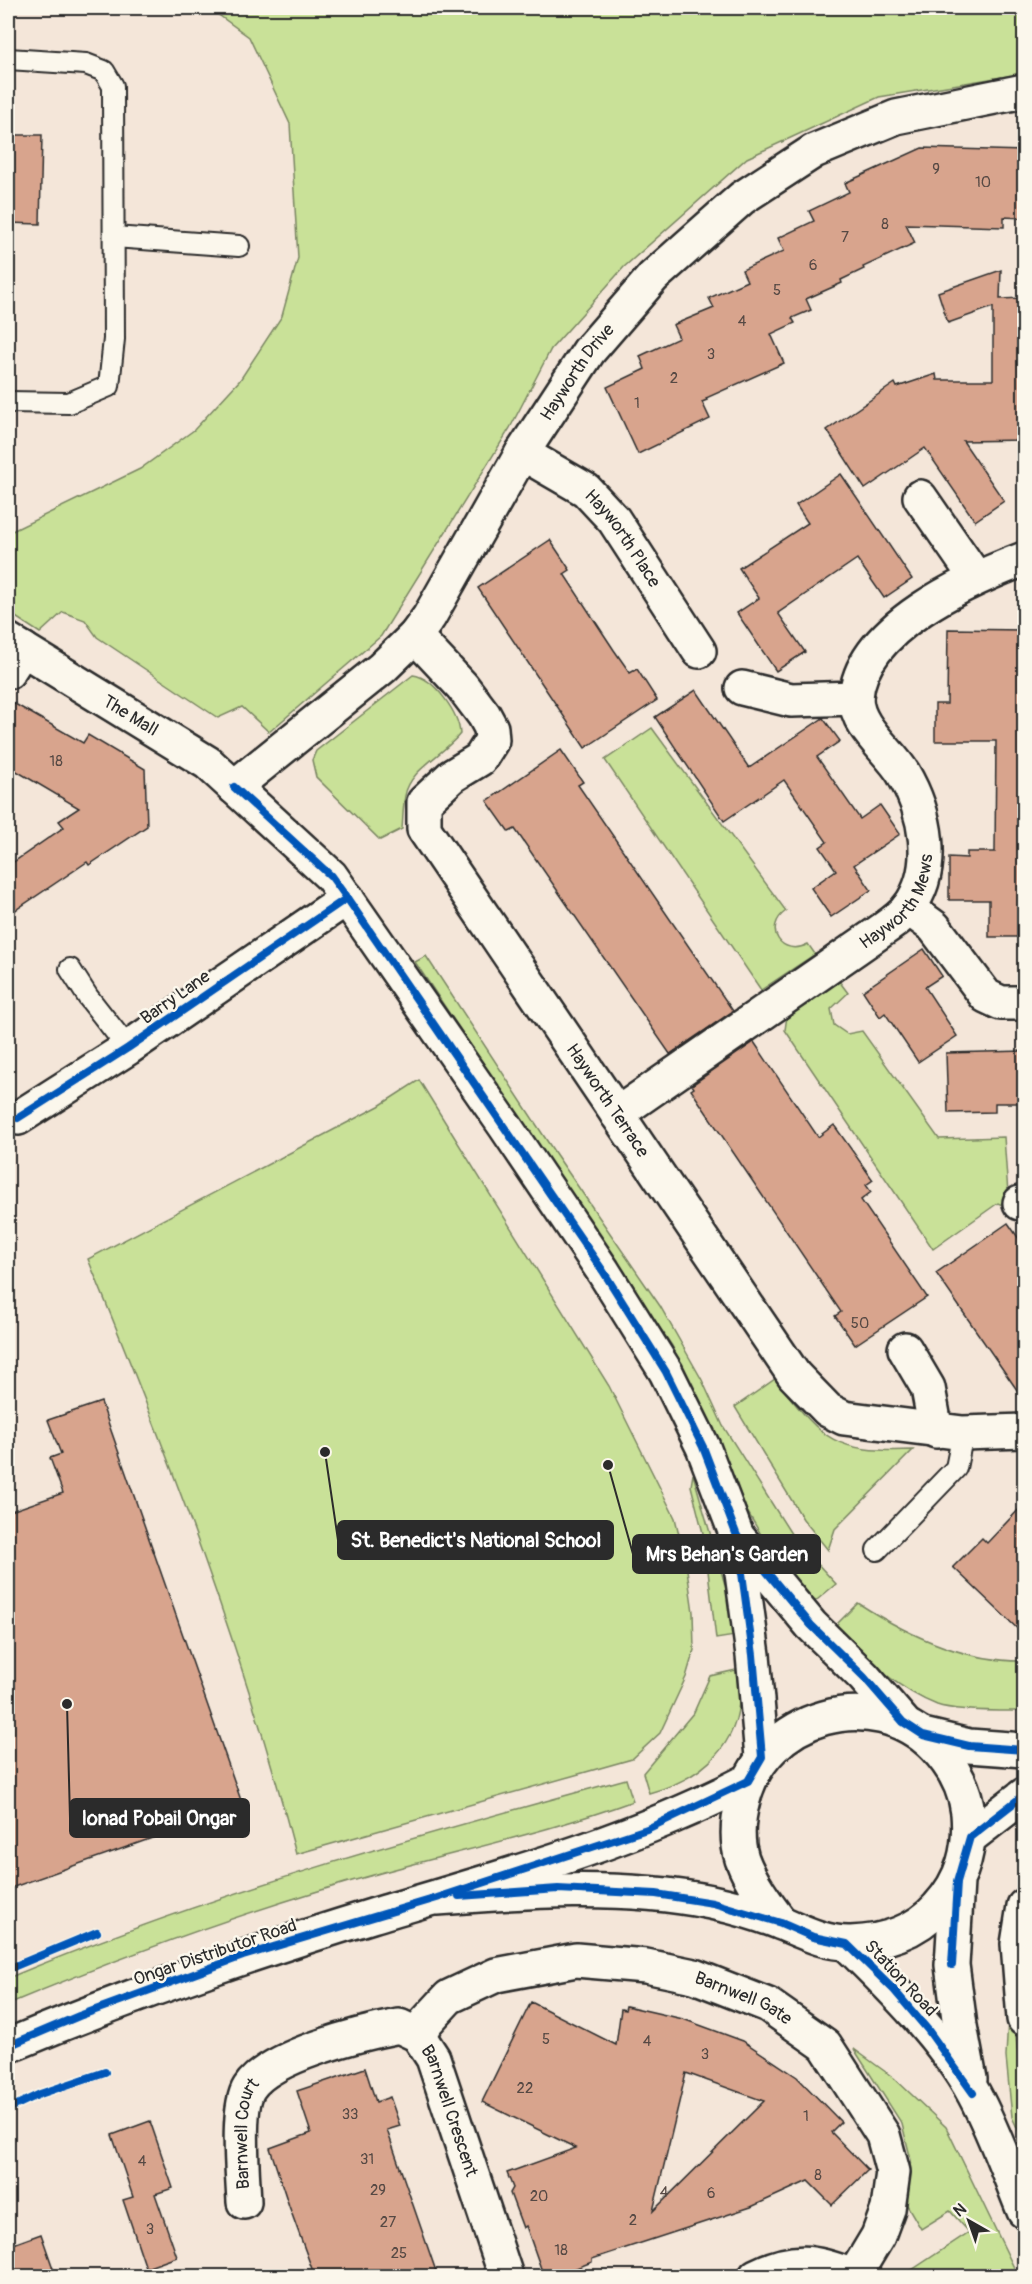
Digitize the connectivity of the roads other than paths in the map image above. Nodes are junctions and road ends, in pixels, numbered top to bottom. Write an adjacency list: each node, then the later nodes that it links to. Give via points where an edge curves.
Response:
1 (8, 59): 3 (lane, via 86,64 104,71 113,86)
2 (1024, 91): 6 (street, Hayworth Drive, via 896,117 814,151 742,198 653,277 596,342)
3 (114, 237): 4 (lane); 5 (lane, via 114,339 109,386 69,403)
4 (239, 246)
5 (8, 402)
6 (522, 453): 10 (street, Hayworth Drive); 11 (street, Hayworth Place, via 586,490 614,520)
7 (920, 497): 9 (street)
8 (1024, 559): 9 (street)
9 (976, 578): 14 (street, via 921,610 879,642 863,668)
10 (415, 636): 15 (street, Hayworth Drive, via 382,668); 21 (street, Hayworth Terrace, via 484,715 492,740 480,759 424,802 424,829)
11 (699, 651)
12 (12, 654): 15 (street, The Mall, via 208,763)
13 (742, 688): 14 (street, via 791,700)
14 (856, 698): 17 (street, Hayworth Mews, via 863,721 903,774 926,835 924,871 918,893)
15 (234, 787): 16 (street, The Mall, via 331,876)
16 (347, 898): 20 (street, Barry Lane); 26 (street, The Mall, via 590,1251 666,1372 704,1447)
17 (908, 908): 19 (street, via 934,927 986,996 1001,1003); 21 (street, Hayworth Mews, via 878,933)
18 (70, 969): 20 (lane)
19 (1024, 1003)
20 (128, 1048): 22 (street, Barry Lane)
21 (617, 1114): 25 (street, Hayworth Terrace, via 794,1375 828,1410 844,1418)
22 (13, 1122)
23 (905, 1349): 25 (street)
24 (1024, 1431): 25 (street, Hayworth Terrace)
25 (949, 1432): 27 (lane, via 956,1468)
26 (737, 1536): 28 (street, via 811,1625); 30 (street, via 753,1655)
27 (877, 1550)
28 (913, 1729): 29 (street, via 969,1746); 30 (street, Ongar Distributor Road, via 865,1712 826,1715 790,1731); 32 (street, via 950,1763 966,1798)
29 (1024, 1750)
30 (755, 1769): 34 (street, Ongar Distributor Road, via 647,1829); 36 (street, via 738,1818 742,1857 757,1892)
31 (1024, 1795): 32 (street)
32 (970, 1837): 33 (street)
33 (957, 1882): 37 (street, Ongar Distributor Road, via 937,1908 911,1929 880,1941); 42 (street, Station Road, via 952,1965)
34 (437, 1898): 36 (street, Ongar Distributor Road, via 558,1889 656,1894 713,1903); 40 (street, Ongar Distributor Road, via 243,1956)
35 (1024, 1906): 38 (street, via 1018,1944)
36 (781, 1923): 37 (street, Ongar Distributor Road, via 813,1937)
37 (847, 1944): 42 (street, Station Road, via 928,2030)
38 (1024, 2019)
39 (418, 2035): 41 (street, Barnwell Crescent, via 399,2026 381,2029 298,2055); 45 (street, Barnwell Crescent, via 433,2058); 47 (street, Barnwell Gate, via 449,1997 496,1975 576,1960 646,1966 694,1976 768,2005 825,2045 883,2135 893,2172 888,2209 878,2236)
40 (8, 2046)
41 (264, 2071): 43 (street, Barnwell Court, via 248,2089 242,2109)
42 (973, 2093): 44 (street, Station Road)
43 (244, 2202)
44 (1024, 2211)
45 (506, 2277)
46 (756, 2277): 47 (street, via 779,2265 802,2262 823,2265)
47 (853, 2277)

